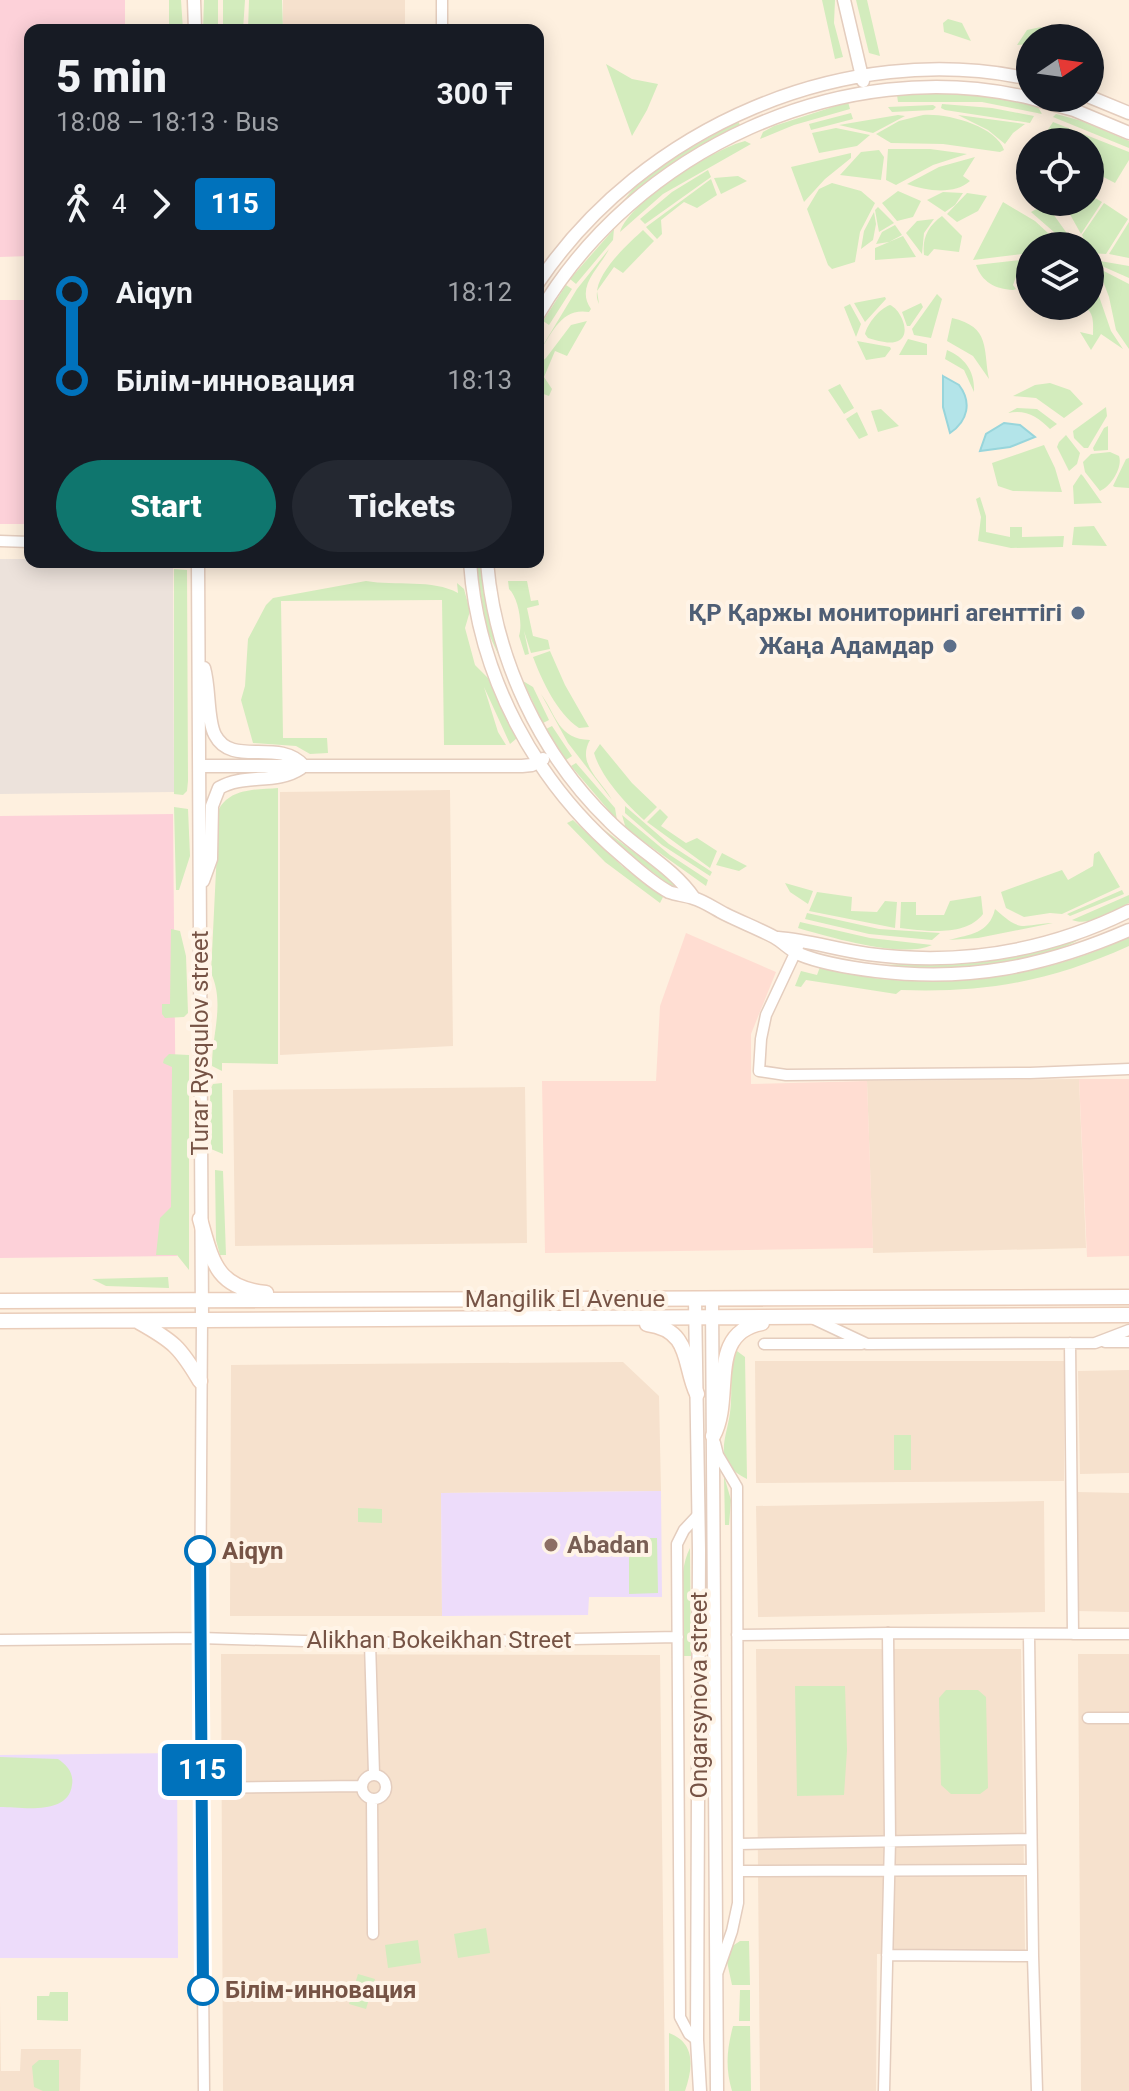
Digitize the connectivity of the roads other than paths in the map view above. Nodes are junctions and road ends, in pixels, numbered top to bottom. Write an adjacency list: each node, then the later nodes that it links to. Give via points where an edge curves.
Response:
1 (194, 0): 4 (street)
2 (442, 0): 5 (street)
3 (844, 0): 6 (street)
4 (195, 24)
5 (442, 24)
6 (861, 75): 7 (street, via 955,70); 8 (street); 14 (street, via 761,104 658,160 585,223)
7 (1016, 76)
8 (865, 92): 9 (street, via 956,86); 16 (street, via 783,114 670,173 602,231)
9 (1016, 95)
10 (1104, 103): 12 (street)
11 (1079, 112): 13 (street)
12 (1129, 113)
13 (1129, 133)
14 (544, 277)
15 (544, 291): 16 (street)
16 (549, 296): 17 (street)
17 (544, 305)
18 (0, 541): 19 (street)
19 (24, 542)
20 (195, 568): 24 (street, Turar Rysqulov street)
21 (195, 568): 27 (street, Turar Rysqulov street)
22 (471, 568): 26 (street, via 489,658)
23 (488, 568): 25 (street, via 512,672)
24 (199, 655): 27 (street, Turar Rysqulov street); 28 (street, via 210,689 211,725 220,743 239,751 290,754)
25 (553, 752): 26 (street); 30 (street, via 608,821 681,879)
26 (538, 762): 28 (street); 30 (street, via 602,839 672,893)
27 (200, 766): 28 (street); 29 (street, Turar Rysqulov street)
28 (304, 766): 29 (street, via 276,778 234,781 219,788 212,806 211,859)
29 (199, 893): 37 (street, Turar Rysqulov street)
30 (694, 898): 33 (street)
31 (1129, 911): 34 (street, via 1048,943 984,956 886,956)
32 (1129, 930): 35 (street, via 1035,964 973,974 893,973)
33 (777, 938): 34 (street); 35 (street)
34 (802, 939): 35 (street)
35 (796, 953): 36 (street, via 766,1015 759,1071 786,1075)
36 (1129, 1069)
37 (200, 1219): 39 (street, Turar Rysqulov street); 40 (main road, via 212,1260 236,1286)
38 (1129, 1297): 42 (main road, Mangilik El Avenue)
39 (201, 1300): 40 (main road, Mangilik El Avenue); 43 (main road, Mangilik El Avenue); 47 (street, Turar Rysqulov street)
40 (342, 1300): 41 (main road, Mangilik El Avenue)
41 (695, 1300): 42 (main road, Mangilik El Avenue); 48 (street, Ongarsynova street)
42 (712, 1300): 49 (street, Ongarsynova street)
43 (0, 1301)
44 (1129, 1315): 45 (main road, Mangilik El Avenue)
45 (804, 1317): 49 (main road, Mangilik El Avenue); 57 (street); 60 (main road, via 752,1325 736,1335 725,1360 721,1416)
46 (599, 1318): 47 (main road, Mangilik El Avenue); 48 (main road, Mangilik El Avenue); 59 (main road, via 652,1324 673,1336 689,1361)
47 (202, 1319): 50 (main road, Mangilik El Avenue); 58 (street)
48 (695, 1319): 49 (main road, Mangilik El Avenue); 59 (street, Ongarsynova street)
49 (712, 1319): 60 (street, Ongarsynova street)
50 (135, 1320): 51 (main road, Mangilik El Avenue); 58 (main road, via 171,1339)
51 (0, 1321)
52 (1129, 1330): 55 (street)
53 (1129, 1342): 55 (street)
54 (1070, 1343): 55 (street); 57 (street); 65 (street)
55 (1095, 1343)
56 (764, 1344): 57 (street)
57 (867, 1344)
58 (200, 1381): 69 (street)
59 (697, 1394): 61 (street, Ongarsynova street)
60 (713, 1436): 67 (street, via 737,1487); 74 (street, Ongarsynova street)
61 (699, 1514): 62 (street, Ongarsynova street); 68 (street, via 677,1544)
62 (699, 1593): 74 (street, via 708,1631 710,1751); 79 (street, Ongarsynova street)
63 (888, 1633): 64 (street); 67 (street); 81 (street)
64 (1029, 1634): 65 (street); 80 (street)
65 (1073, 1634): 66 (street)
66 (1129, 1634)
67 (737, 1635): 82 (street)
68 (678, 1637): 71 (street, Alikhan Bokeikhan Street); 90 (street, via 680,2017)
69 (200, 1638): 70 (street, Alikhan Bokeikhan Street); 71 (street, Alikhan Bokeikhan Street); 77 (street)
70 (0, 1640)
71 (370, 1643): 75 (street)
72 (1088, 1718): 73 (street)
73 (1129, 1718)
74 (715, 1746): 89 (street, Ongarsynova street)
75 (374, 1774): 76 (street); 78 (street, via 386,1787)
76 (361, 1786): 77 (street); 78 (street)
77 (202, 1788): 92 (street)
78 (372, 1799): 86 (street)
79 (698, 1806): 89 (street, via 705,1789 709,1939); 90 (street, Ongarsynova street)
80 (1031, 1839): 81 (street); 83 (street)
81 (890, 1840): 82 (street); 85 (street)
82 (738, 1844): 84 (street)
83 (1032, 1870): 85 (street); 88 (street)
84 (738, 1871): 85 (street); 89 (street, via 738,1903)
85 (889, 1871): 87 (street)
86 (373, 1934)
87 (887, 1955): 88 (street); 96 (street)
88 (1033, 1956): 97 (street)
89 (716, 1976): 91 (street, Ongarsynova street)
90 (697, 2040): 93 (street, Ongarsynova street)
91 (716, 2051): 94 (street, Ongarsynova street); 95 (street)
92 (204, 2091)
93 (700, 2091)
94 (717, 2091)
95 (727, 2091)
96 (884, 2091)
97 (1037, 2091)

